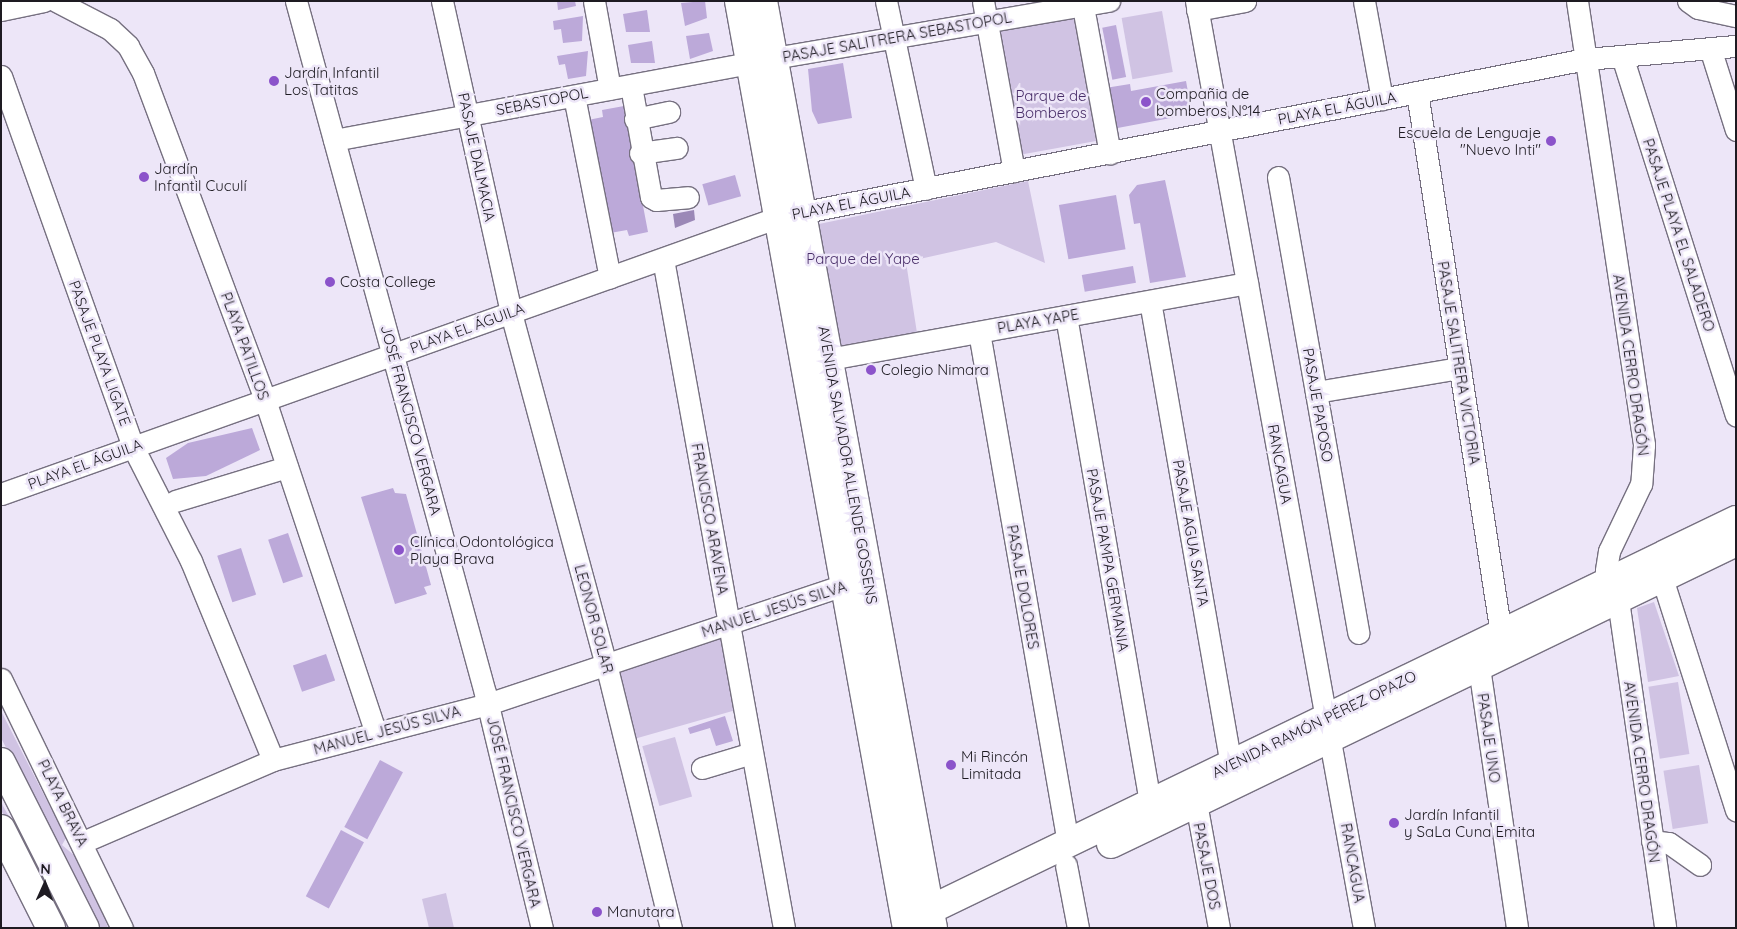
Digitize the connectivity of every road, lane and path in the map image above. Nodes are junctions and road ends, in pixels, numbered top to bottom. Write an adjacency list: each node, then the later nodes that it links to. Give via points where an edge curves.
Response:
1 (56, 1): 56 (street, PLAYA PATILLOS, via 98,20 136,58)
2 (296, 1): 36 (street, JOSÉ FRANCISCO VERGARA)
3 (442, 1): 32 (street, PASAJE DALMACIA)
4 (594, 1): 27 (street)
5 (739, 1): 25 (main road, AVENIDA SALVADOR ALLENDE GOSSENS)
6 (763, 1): 25 (main road, AVENIDA SALVADOR ALLENDE GOSSENS)
7 (886, 1): 20 (street)
8 (983, 1): 19 (street)
9 (1109, 1): 15 (street, PASAJE SALITRERA SEBASTOPOL)
10 (1245, 1): 16 (street)
11 (1364, 1): 30 (street)
12 (1577, 1): 24 (street, AVENIDA CERRO DRAGÓN)
13 (1688, 1): 18 (street, via 1698,8)
14 (30, 3): 17 (street)
15 (1083, 3): 19 (street, PASAJE SALITRERA SEBASTOPOL); 39 (street)
16 (1197, 6): 35 (street, RANCAGUA)
17 (1, 10)
18 (1736, 16)
19 (986, 22): 20 (street, PASAJE SALITRERA SEBASTOPOL); 40 (street)
20 (894, 38): 25 (street, PASAJE SALITRERA SEBASTOPOL); 42 (street)
21 (1736, 46): 22 (street, PLAYA EL ÁGUILA)
22 (1710, 48): 23 (street, PLAYA EL ÁGUILA); 34 (street)
23 (1622, 56): 24 (street, PLAYA EL ÁGUILA); 57 (street, PASAJE PLAYA EL SALADERO)
24 (1586, 59): 28 (street, PLAYA EL ÁGUILA); 66 (street, AVENIDA CERRO DRAGÓN, via 1645,459 1637,496 1609,551)
25 (762, 60): 27 (street, SEBASTOPOL); 44 (main road, AVENIDA SALVADOR ALLENDE GOSSENS)
26 (1, 76): 58 (street, PASAJE PLAYA LIGATE)
27 (620, 87): 29 (street, SEBASTOPOL); 33 (street)
28 (1417, 92): 30 (street, PLAYA EL ÁGUILA); 54 (street, PASAJE SALITRERA VICTORIA)
29 (574, 96): 32 (street, SEBASTOPOL); 46 (street)
30 (1382, 99): 35 (street, PLAYA EL ÁGUILA)
31 (669, 112): 33 (street)
32 (468, 115): 36 (street, SEBASTOPOL); 49 (street, PASAJE DALMACIA)
33 (635, 119): 38 (street)
34 (1736, 130)
35 (1219, 131): 39 (street, PLAYA EL ÁGUILA); 47 (street, RANCAGUA)
36 (334, 140): 52 (street, JOSÉ FRANCISCO VERGARA)
37 (677, 148): 38 (street)
38 (640, 153): 43 (street, via 651,196 656,200)
39 (1110, 153): 40 (street, PLAYA EL ÁGUILA)
40 (1014, 171): 42 (street, PLAYA EL ÁGUILA)
41 (1278, 177): 55 (street, PASAJE PAPOSO)
42 (926, 189): 44 (street, PLAYA EL ÁGUILA)
43 (688, 197)
44 (790, 215): 45 (street, PLAYA EL ÁGUILA); 53 (main road, AVENIDA SALVADOR ALLENDE GOSSENS); 65 (main road, AVENIDA SALVADOR ALLENDE GOSSENS)
45 (663, 259): 46 (street, PLAYA EL ÁGUILA); 67 (street, FRANCISCO ARAVENA)
46 (610, 277): 49 (street, PLAYA EL ÁGUILA)
47 (1247, 283): 48 (street, PLAYA YAPE); 74 (street, RANCAGUA)
48 (1150, 301): 50 (street, PLAYA YAPE); 79 (street, PASAJE AGUA SANTA)
49 (511, 313): 52 (street, PLAYA EL ÁGUILA); 70 (street, LEONOR SOLAR)
50 (1066, 316): 51 (street, PLAYA YAPE); 82 (street, PASAJE PAMPA GERMANIA)
51 (979, 332): 53 (street, PLAYA YAPE); 87 (street, PASAJE DOLORES)
52 (393, 355): 56 (street, PLAYA EL ÁGUILA); 73 (street, JOSÉ FRANCISCO VERGARA)
53 (829, 359): 65 (main road, AVENIDA SALVADOR ALLENDE GOSSENS)
54 (1460, 368): 55 (street); 69 (street, PASAJE SALITRERA VICTORIA)
55 (1316, 392): 68 (street, PASAJE PAPOSO)
56 (264, 400): 58 (street, PLAYA EL ÁGUILA); 59 (street, PLAYA PATILLOS)
57 (1736, 415)
58 (133, 447): 60 (street, PLAYA EL ÁGUILA); 77 (street, PASAJE PLAYA LIGATE, via 191,561)
59 (287, 467): 61 (street); 75 (street, PLAYA PATILLOS)
60 (1, 494)
61 (176, 501)
62 (1736, 520): 66 (main road, AVENIDA RAMÓN PÉREZ OPAZO)
63 (1736, 542): 64 (main road, AVENIDA RAMÓN PÉREZ OPAZO)
64 (1662, 578): 66 (main road, AVENIDA RAMÓN PÉREZ OPAZO); 83 (street)
65 (857, 581): 67 (street, MANUEL JESÚS SILVA); 89 (main road, AVENIDA SALVADOR ALLENDE GOSSENS)
66 (1613, 591): 69 (main road, AVENIDA RAMÓN PÉREZ OPAZO); 71 (main road, AVENIDA RAMÓN PÉREZ OPAZO); 85 (street, AVENIDA CERRO DRAGÓN)
67 (729, 624): 70 (street, MANUEL JESÚS SILVA); 76 (street, FRANCISCO ARAVENA)
68 (1358, 633)
69 (1501, 634): 74 (main road, AVENIDA RAMÓN PÉREZ OPAZO)
70 (606, 664): 73 (street, MANUEL JESÚS SILVA); 94 (street, LEONOR SOLAR)
71 (1479, 667): 74 (main road, AVENIDA RAMÓN PÉREZ OPAZO); 99 (street, PASAJE UNO)
72 (1, 679): 86 (street, PLAYA BRAVA)
73 (488, 704): 75 (street, MANUEL JESÚS SILVA); 93 (street, JOSÉ FRANCISCO VERGARA)
74 (1328, 729): 79 (main road, AVENIDA RAMÓN PÉREZ OPAZO); 81 (main road, AVENIDA RAMÓN PÉREZ OPAZO); 98 (street, RANCAGUA)
75 (376, 733): 77 (street, MANUEL JESÚS SILVA)
76 (752, 752): 80 (street); 95 (street, FRANCISCO ARAVENA)
77 (273, 760): 86 (street, MANUEL JESÚS SILVA)
78 (1, 762): 91 (main road)
79 (1231, 765): 82 (main road, AVENIDA RAMÓN PÉREZ OPAZO)
80 (702, 768)
81 (1196, 803): 87 (main road, AVENIDA RAMÓN PÉREZ OPAZO); 97 (street, PASAJE DOS)
82 (1150, 804): 87 (main road, AVENIDA RAMÓN PÉREZ OPAZO)
83 (1736, 810)
84 (1, 829): 90 (main road)
85 (1652, 841): 88 (street, via 1669,843); 100 (street, AVENIDA CERRO DRAGÓN)
86 (83, 842): 92 (street, PLAYA BRAVA)
87 (1067, 854): 89 (main road, AVENIDA RAMÓN PÉREZ OPAZO); 96 (street, PASAJE DOLORES)
88 (1700, 865)
89 (917, 924)
90 (51, 928)
91 (85, 928)
92 (122, 928)
93 (542, 928)
94 (670, 928)
95 (784, 928)
96 (1078, 928)
97 (1219, 928)
98 (1364, 928)
99 (1517, 928)
100 (1665, 928)

